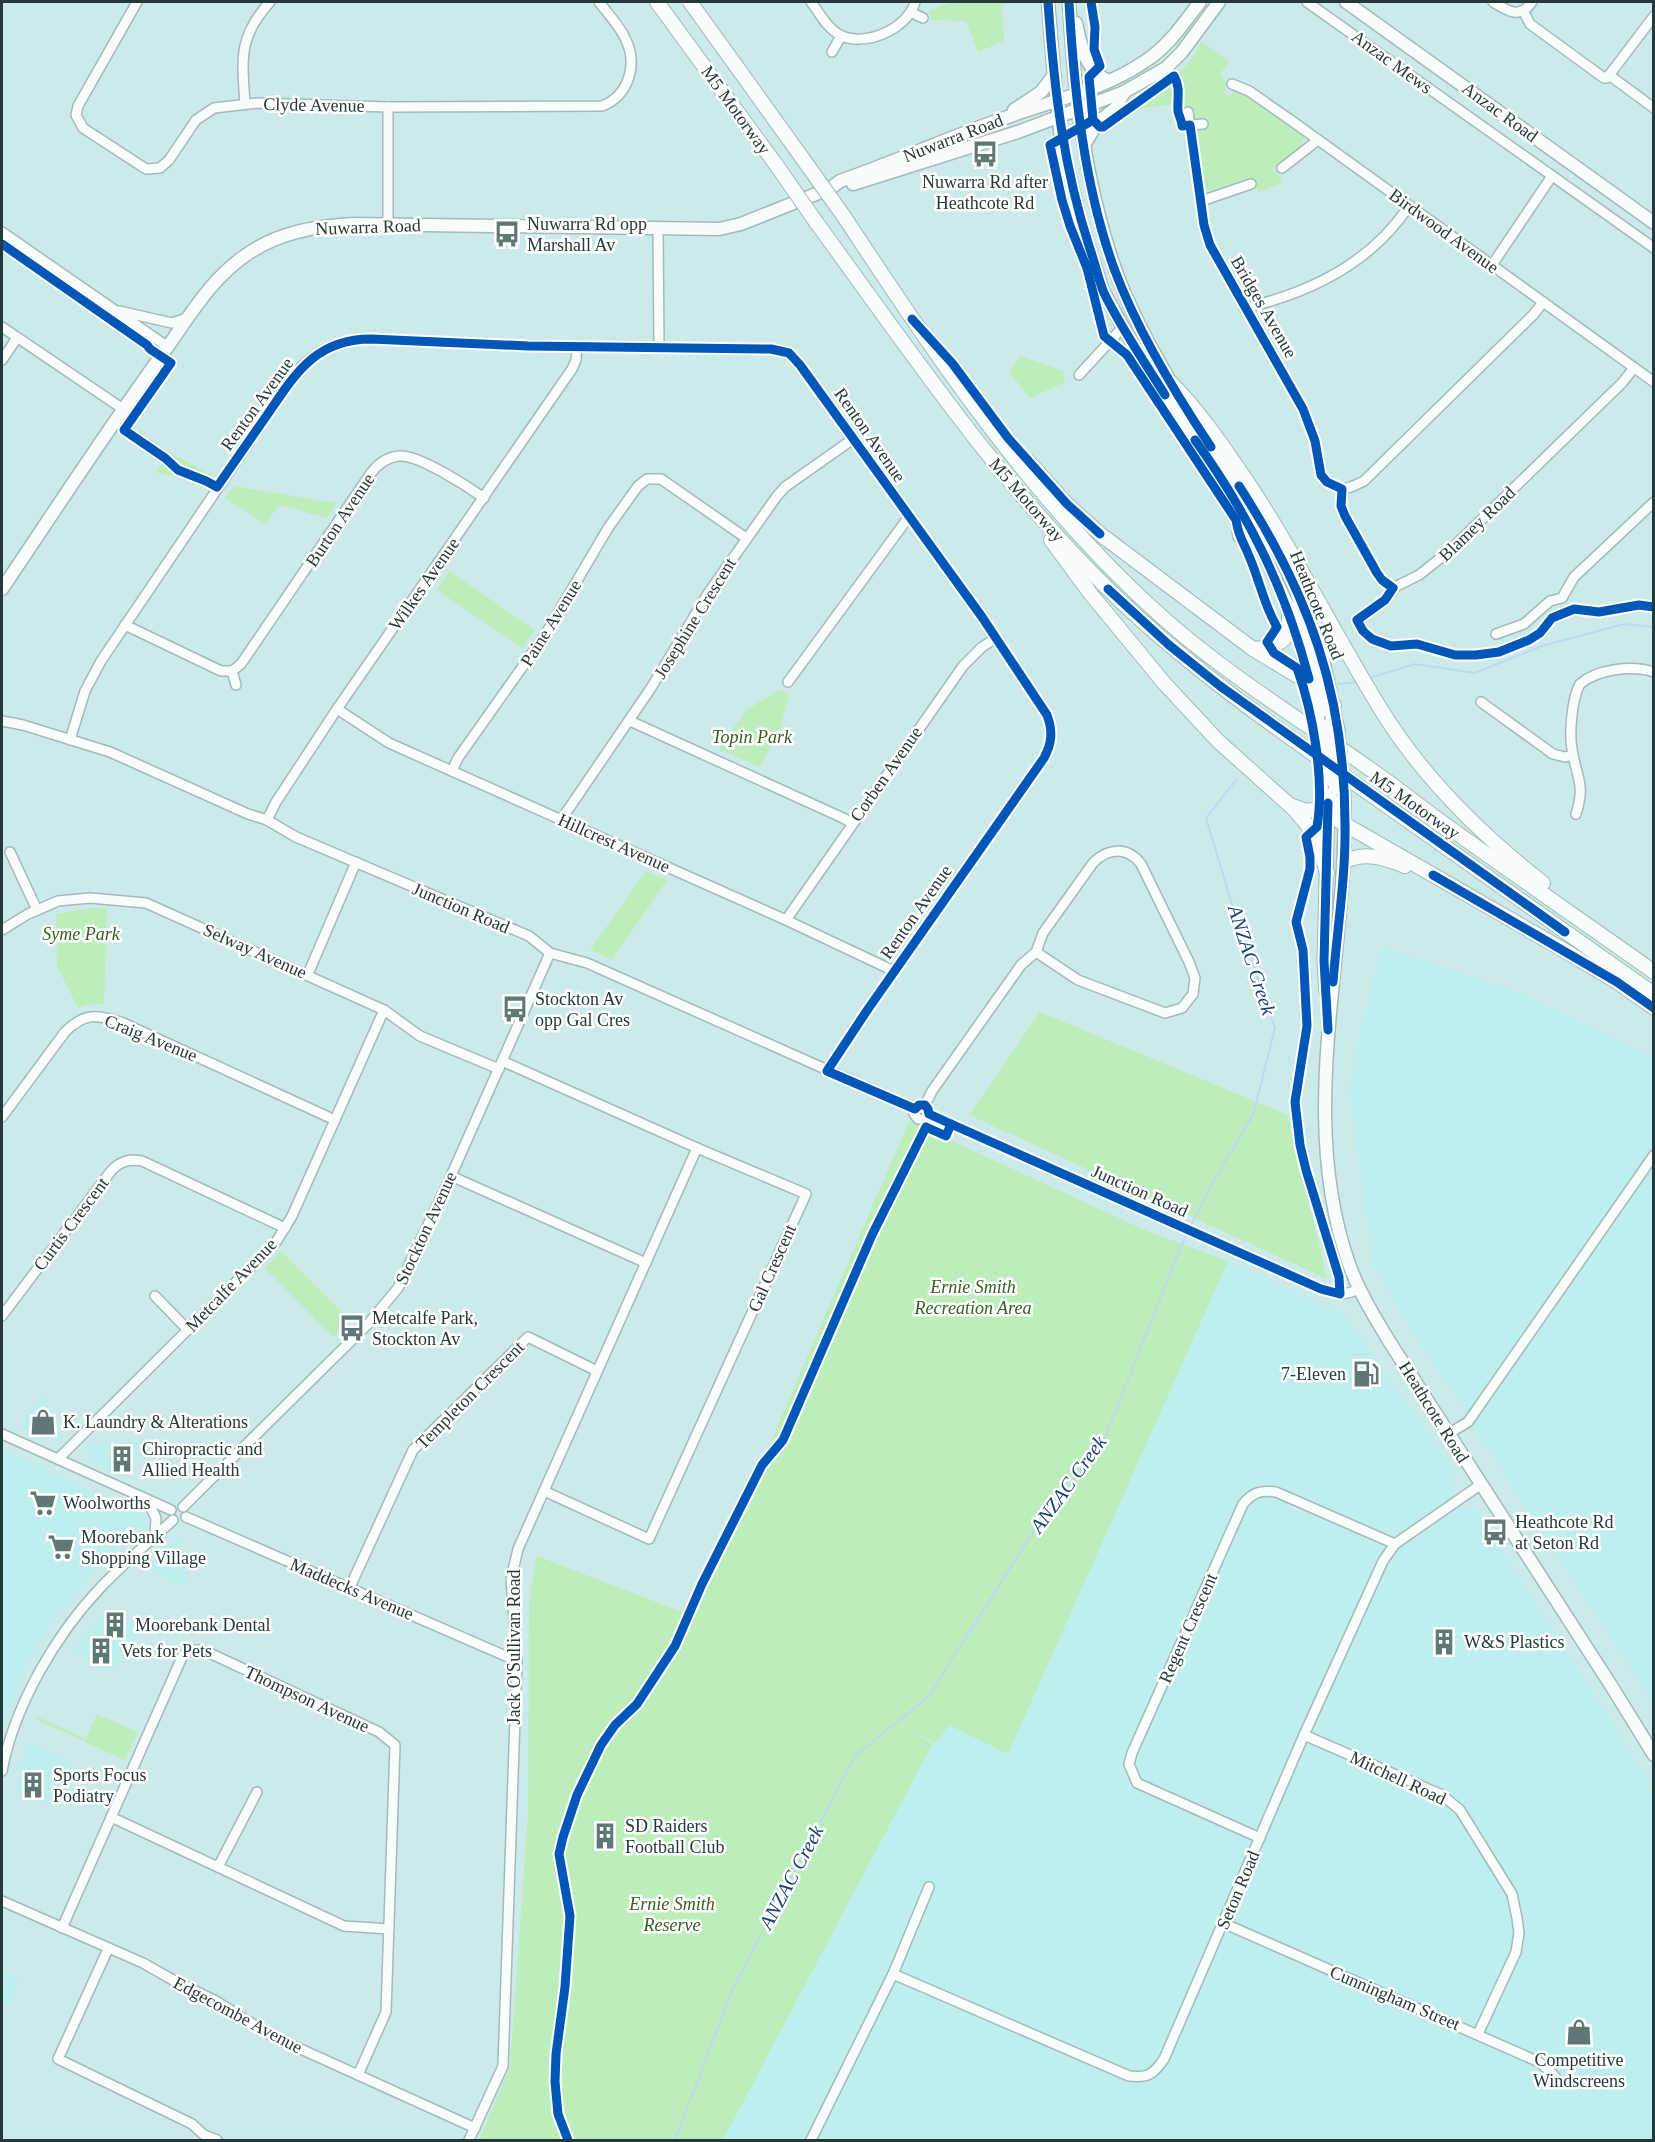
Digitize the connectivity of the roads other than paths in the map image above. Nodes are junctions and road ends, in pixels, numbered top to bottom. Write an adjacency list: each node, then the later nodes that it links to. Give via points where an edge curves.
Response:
1 (137, 2): 29 (street, Clyde Avenue, via 78,106 76,115 82,128 146,169 160,168 196,120 214,108)
2 (270, 2): 29 (street, via 256,17 244,44)
3 (599, 2): 30 (street, Clyde Avenue, via 626,39 631,53 629,77 620,96 612,102 585,107)
4 (657, 2): 71 (highway, M5 Motorway, bridge)
5 (690, 2): 56 (highway, M5 Motorway, bridge)
6 (811, 2): 20 (street, via 829,27)
7 (915, 2): 17 (street)
8 (1048, 2): 22 (main road, Heathcote Road)
9 (1071, 2): 24 (main road, via 1087,62); 27 (main road, Heathcote Road)
10 (1200, 2): 24 (main road, Nuwarra Road, via 1161,50)
11 (1219, 2): 26 (main road, Nuwarra Road, via 1167,68)
12 (1307, 2): 41 (street, Anzac Mews)
13 (1346, 2): 46 (main road, Anzac Road)
14 (1494, 2): 16 (street, via 1511,11)
15 (1532, 2): 16 (street)
16 (1524, 12): 23 (street, via 1530,24 1604,78)
17 (912, 13): 19 (street); 20 (street, via 896,27 870,38)
18 (1653, 16): 23 (street)
19 (923, 18)
20 (841, 36): 21 (street)
21 (832, 52)
22 (1054, 75): 28 (main road, Heathcote Road); 35 (main road, via 1041,92)
23 (1609, 75): 31 (street)
24 (1108, 81): 27 (main road, Nuwarra Road)
25 (1232, 84): 38 (street, Birdwood Avenue, via 1249,91)
26 (1124, 92): 32 (main road, Nuwarra Road); 39 (main road, via 1116,108 1098,122)
27 (1077, 94): 28 (main road, Nuwarra Road); 32 (main road, Heathcote Road)
28 (1056, 101): 34 (main road, Heathcote Road); 35 (main road, Nuwarra Road)
29 (245, 104): 30 (street, Clyde Avenue)
30 (388, 106): 47 (street)
31 (1653, 108)
32 (1078, 110): 34 (main road, Nuwarra Road); 39 (main road, Heathcote Road)
33 (1188, 112): 37 (street, Bridges Avenue)
34 (1059, 118): 43 (main road, Nuwarra Road, via 900,170); 58 (main road, Heathcote Road, via 1080,220 1103,291)
35 (998, 120): 43 (main road, Nuwarra Road, via 840,181)
36 (1203, 124): 37 (street)
37 (1190, 125): 44 (street, Bridges Avenue)
38 (1318, 140): 40 (street); 45 (street, Birdwood Avenue)
39 (1084, 145): 68 (main road, Heathcote Road, via 1115,271)
40 (1282, 168)
41 (1552, 176): 50 (street, Anzac Mews); 51 (street)
42 (1251, 184): 44 (street)
43 (831, 188): 48 (main road, Nuwarra Road, via 741,224 719,229)
44 (1201, 201): 53 (street, Bridges Avenue, via 1210,245)
45 (1409, 206): 51 (street, Birdwood Avenue); 53 (street, via 1386,236 1343,269 1301,292)
46 (1653, 223)
47 (388, 224): 48 (main road, Nuwarra Road); 55 (main road, Nuwarra Road, via 318,227 273,241 230,267)
48 (658, 228): 63 (street)
49 (2, 232): 54 (street)
50 (1653, 248)
51 (1492, 265): 52 (street, Birdwood Avenue)
52 (1543, 302): 65 (street, Birdwood Avenue); 72 (street, via 1364,481)
53 (1244, 308): 72 (street, Bridges Avenue, via 1304,409 1321,475)
54 (114, 309): 55 (street, via 172,323); 61 (street)
55 (187, 318): 61 (main road, Nuwarra Road)
56 (912, 319): 84 (highway, via 1067,504 1134,561); 118 (highway, M5 Motorway, via 988,425 1062,516 1162,617 1224,668)
57 (2, 327): 59 (street)
58 (1123, 327): 60 (street); 80 (main road, Heathcote Road, via 1186,429 1234,497)
59 (17, 338): 64 (street); 69 (street)
60 (1112, 341): 66 (street); 76 (street, via 1127,355 1236,520)
61 (168, 347): 69 (main road, Nuwarra Road)
62 (577, 347): 63 (street, Renton Avenue); 73 (street, Wilkes Avenue, via 572,369); 81 (street, Renton Avenue, via 364,339 342,342 316,354 297,371)
63 (659, 348): 70 (street, Renton Avenue, via 771,349 789,353)
64 (2, 360)
65 (1634, 368): 67 (street, Birdwood Avenue); 72 (street, Blamey Road, via 1447,553 1419,575 1393,588 1377,573 1345,516)
66 (1079, 375)
67 (1653, 382)
68 (1171, 383): 79 (main road, Heathcote Road, via 1273,541); 118 (highway, via 1197,410 1260,501 1376,702 1420,766 1487,836)
69 (123, 409): 78 (main road, Nuwarra Road)
70 (853, 439): 75 (street, Renton Avenue); 77 (street, Josephine Crescent, via 785,487)
71 (981, 447): 101 (highway, via 1164,684); 120 (highway, M5 Motorway, via 1108,589 1203,673)
72 (1342, 489)
73 (484, 498): 85 (street, Burton Avenue, via 412,457 382,461); 93 (street, Wilkes Avenue)
74 (1653, 502): 82 (street, via 1574,577 1562,598 1544,605 1524,624)
75 (909, 518): 83 (street, Renton Avenue); 87 (street)
76 (1238, 537)
77 (746, 538): 94 (street, Josephine Crescent); 99 (street, Paine Avenue, via 651,473 608,528 545,635)
78 (2, 589)
79 (1298, 593): 90 (highway); 92 (main road, Heathcote Road, via 1322,654)
80 (1288, 607): 84 (highway, via 1290,628 1280,644); 88 (main road, Heathcote Road)
81 (125, 626): 85 (street, via 221,670); 97 (street, Renton Avenue, via 93,673)
82 (1496, 634)
83 (996, 638): 105 (street, Corben Avenue, via 963,666); 117 (street, Renton Avenue, via 1047,715 1050,747)
84 (1253, 649): 88 (highway)
85 (232, 671): 89 (street)
86 (1653, 672): 98 (street, via 1628,668 1593,676 1580,684 1571,730)
87 (788, 682)
88 (1311, 684): 90 (highway); 100 (main road, Heathcote Road, bridge)
89 (236, 685)
90 (1323, 692): 92 (highway); 96 (highway)
91 (1480, 702): 98 (street, via 1553,754)
92 (1334, 705): 96 (main road, Heathcote Road)
93 (337, 709): 99 (street, Hillcrest Avenue, via 389,743); 103 (street, Wilkes Avenue)
94 (630, 721): 104 (street, Josephine Crescent); 105 (street)
95 (2, 722): 97 (street, Junction Road)
96 (1334, 727): 100 (highway, bridge)
97 (70, 740): 103 (street, Junction Road, via 110,752)
98 (1573, 755): 102 (street, via 1581,790)
99 (452, 771): 104 (street, Hillcrest Avenue)
100 (1332, 795): 101 (highway, via 1307,811); 106 (highway, via 1335,817); 110 (main road, Heathcote Road)
101 (1283, 801): 110 (highway, via 1312,831)
102 (1576, 814)
103 (267, 820): 108 (street, Junction Road)
104 (561, 820): 113 (street, Hillcrest Avenue)
105 (852, 823): 113 (street, Corben Avenue)
106 (1345, 825): 109 (main road, Heathcote Road); 111 (highway)
107 (9, 853): 112 (street)
108 (356, 862): 116 (street, Junction Road, via 529,936); 119 (street)
109 (1344, 862): 111 (highway, via 1365,855); 123 (main road, Heathcote Road)
110 (1327, 873): 123 (main road, Heathcote Road, via 1324,961)
111 (1433, 875): 121 (highway, via 1617,982)
112 (37, 910): 114 (street, Selway Avenue); 119 (street, Selway Avenue, via 58,901 90,898 146,903)
113 (786, 920): 117 (street, Hillcrest Avenue)
114 (2, 930)
115 (1036, 952): 115 (street, via 1043,933 1093,863 1103,853 1122,851 1136,858 1145,871 1189,962 1195,978 1194,994 1182,1008 1164,1013 1070,977); 126 (street, via 1021,965 932,1091)
116 (550, 953): 124 (street, Stockton Avenue); 125 (street, Junction Road, via 587,963)
117 (894, 971): 125 (street, Renton Avenue)
118 (1653, 971)
119 (308, 974): 122 (street, Selway Avenue)
120 (1653, 994)
121 (1653, 1008)
122 (384, 1010): 124 (street, Selway Avenue, via 420,1036); 128 (street, Metcalfe Avenue)
123 (1328, 1030): 134 (main road, Heathcote Road, via 1324,1108 1327,1167 1332,1200)
124 (501, 1065): 129 (street, Gal Crescent); 131 (street, Stockton Avenue)
125 (827, 1071): 126 (street, Junction Road, via 915,1109 919,1105)
126 (927, 1110): 134 (street, Junction Road, via 1321,1289 1337,1295)
127 (2, 1116): 128 (street, Craig Avenue, via 65,1032 78,1021 94,1016 121,1022)
128 (335, 1120): 132 (street, Metcalfe Avenue)
129 (697, 1148): 133 (street, Jack O'Sullivan Road); 143 (street, Gal Crescent, via 806,1194 649,1539)
130 (1653, 1155): 140 (street, via 1468,1422)
131 (451, 1176): 133 (street); 145 (street, Stockton Avenue, via 407,1272 387,1304)
132 (285, 1228): 136 (street, Curtis Crescent, via 142,1161 124,1161 111,1171); 137 (street, Metcalfe Avenue, via 276,1242)
133 (646, 1263): 138 (street, Jack O'Sullivan Road)
134 (1359, 1289): 140 (main road, Heathcote Road)
135 (155, 1296): 137 (street)
136 (2, 1316)
137 (188, 1330): 141 (street, Metcalfe Avenue)
138 (597, 1371): 143 (street, Jack O'Sullivan Road); 150 (street, Templeton Crescent, via 528,1337 413,1450)
139 (2, 1434): 141 (street)
140 (1448, 1434): 142 (main road, Heathcote Road)
141 (58, 1459): 144 (street)
142 (1480, 1485): 149 (street, Seton Road); 153 (main road, Heathcote Road)
143 (544, 1491): 151 (street, Jack O'Sullivan Road, via 513,1564 511,1592)
144 (146, 1500): 146 (street); 148 (street, via 156,1518)
145 (183, 1507): 146 (street, via 176,1505); 147 (street)
146 (172, 1515): 147 (street, via 180,1522); 148 (street)
147 (186, 1517): 150 (street, Maddecks Avenue)
148 (155, 1537): 154 (street, via 96,1593 46,1661 17,1721)
149 (1395, 1544): 152 (street, Seton Road, via 1383,1561); 157 (street, Regent Crescent, via 1276,1492 1262,1490 1243,1504 1129,1764 1137,1783)
150 (350, 1587): 151 (street, Maddecks Avenue)
151 (517, 1661): 169 (street, Jack O'Sullivan Road, via 503,2066)
152 (1304, 1735): 157 (street, Seton Road); 166 (street, Mitchell Road, via 1442,1795 1460,1810 1512,1894 1519,1933 1516,1952)
153 (1653, 1755)
154 (2, 1771)
155 (257, 1792): 158 (street)
156 (111, 1817): 158 (street); 162 (street, Thompson Avenue); 163 (street, Thompson Avenue, via 183,1655 195,1649 205,1651 379,1732 395,1745)
157 (1260, 1838): 161 (street, Seton Road)
158 (218, 1867): 163 (street, via 344,1926)
159 (929, 1887): 165 (street)
160 (2, 1901): 162 (street, Edgecombe Avenue)
161 (1223, 1923): 165 (street, Seton Road, via 1164,2059 1156,2071 1143,2078 1129,2076); 166 (street, Cunningham Street)
162 (62, 1928): 164 (street, Edgecombe Avenue)
163 (389, 1929): 167 (street, Thompson Avenue, via 386,2012)
164 (108, 1949): 167 (street, Edgecombe Avenue, via 216,2001 272,2036); 170 (street, via 58,2059)
165 (893, 1974): 172 (street)
166 (1478, 2034): 168 (street, Cunningham Street, via 1545,2066)
167 (358, 2075): 169 (street, Edgecombe Avenue)
168 (1559, 2082)
169 (475, 2128): 171 (street, Jack O'Sullivan Road)
170 (217, 2140)
171 (469, 2140)
172 (811, 2140)

